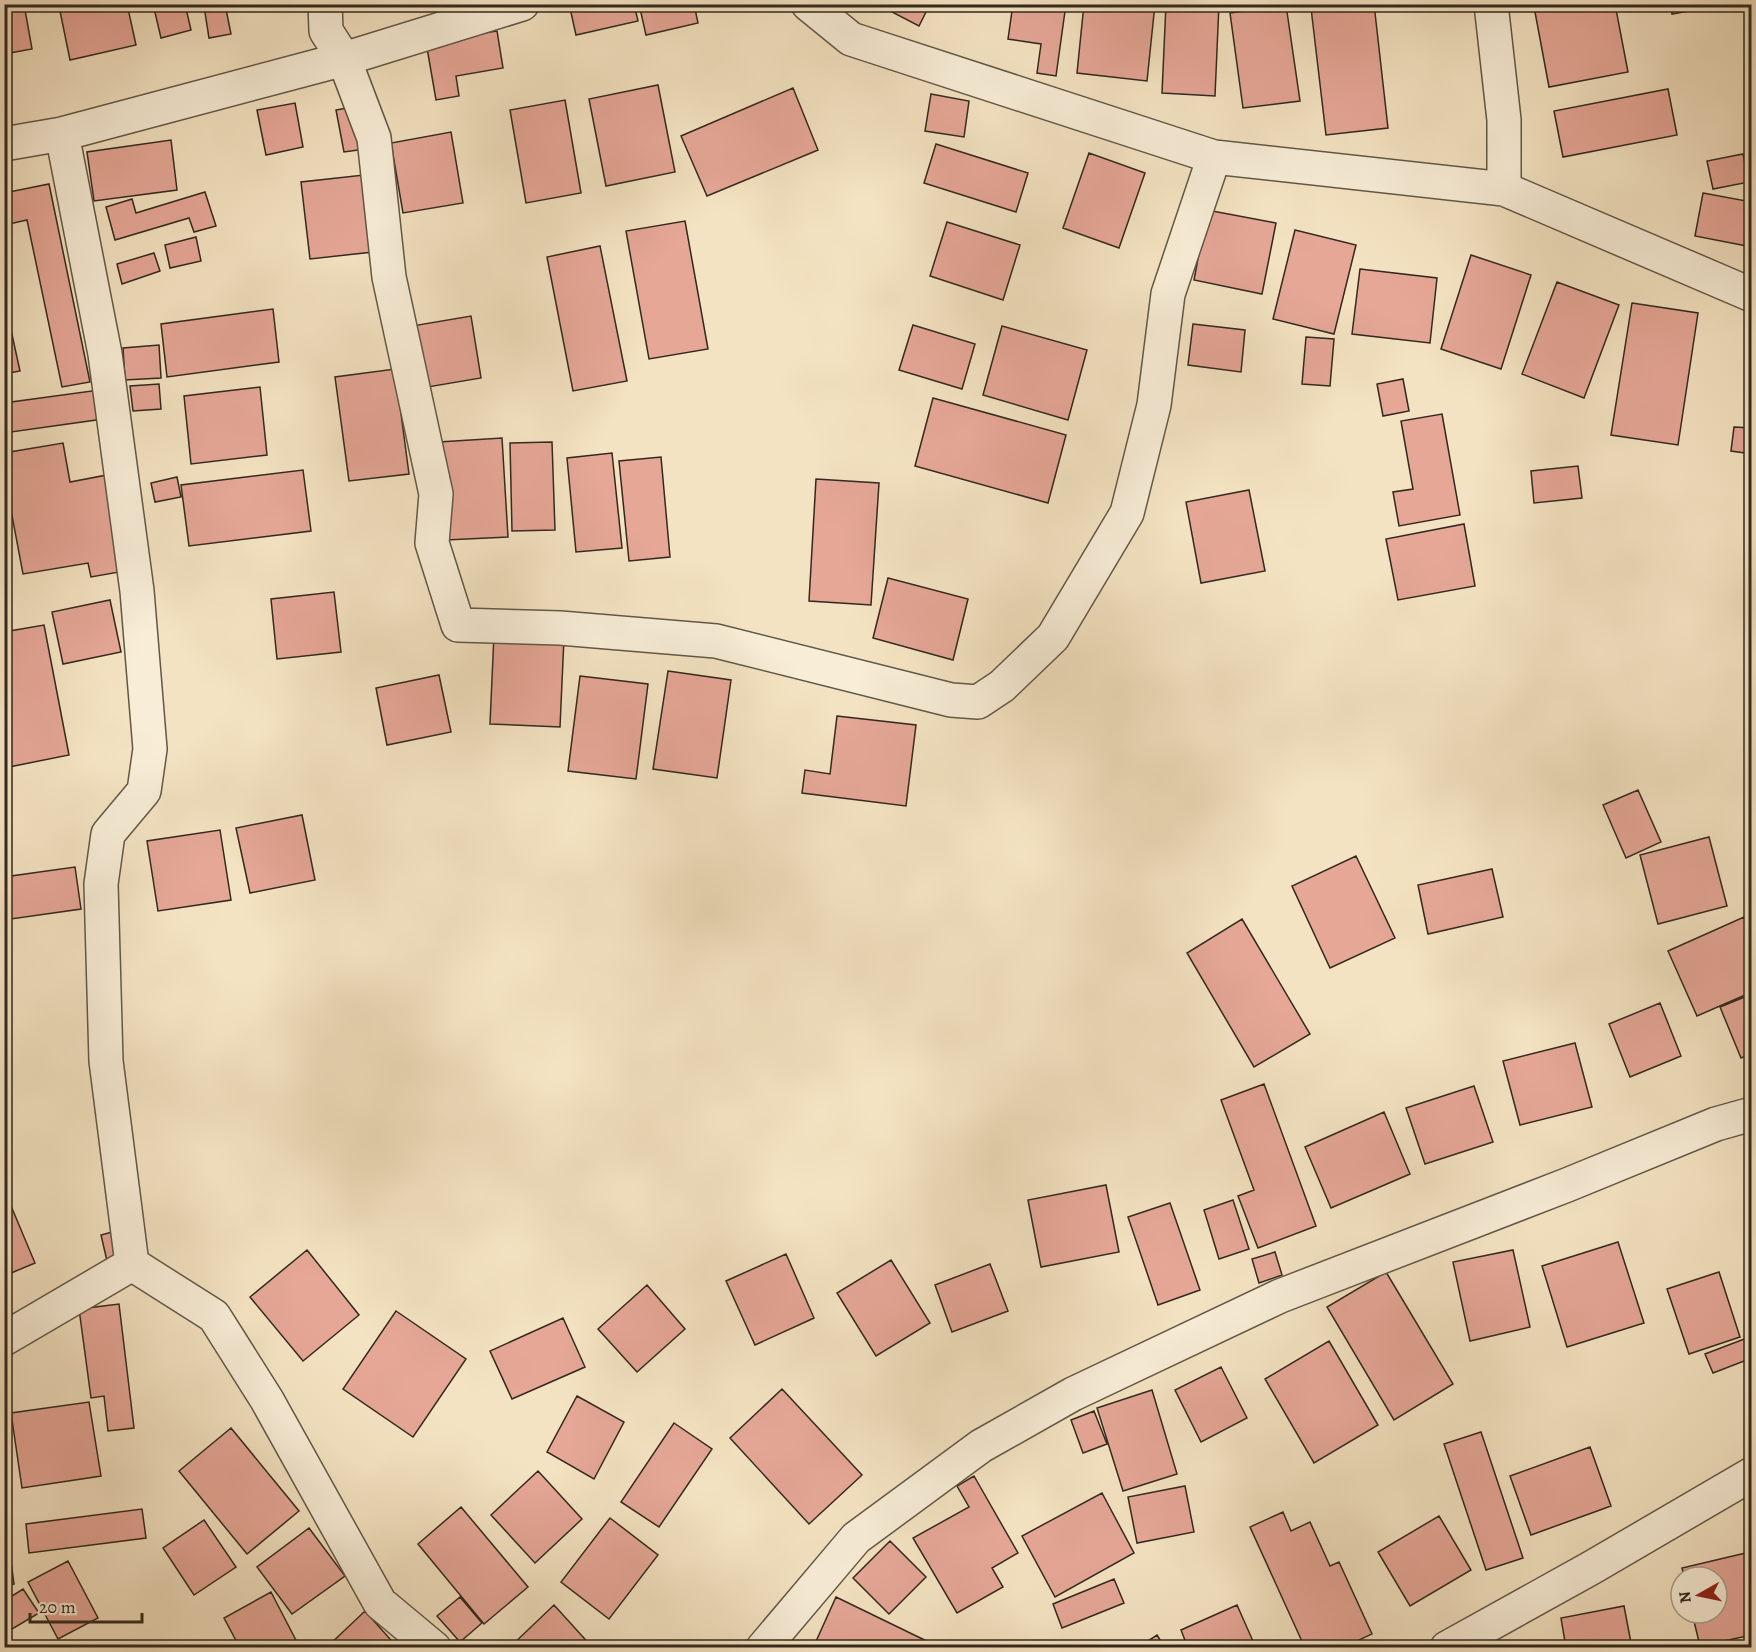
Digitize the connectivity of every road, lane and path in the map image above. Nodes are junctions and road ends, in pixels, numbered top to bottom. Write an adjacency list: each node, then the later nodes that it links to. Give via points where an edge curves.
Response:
1 (325, 4): 5 (street, via 326,31)
2 (522, 4): 5 (street)
3 (808, 4): 8 (street, via 851,39)
4 (1491, 4): 9 (street, via 1504,120)
5 (344, 59): 6 (street); 8 (street, via 374,138 389,276 436,494 432,543 458,625 716,640 951,700 978,702 1002,686 1053,637 1126,513 1154,405 1168,294)
6 (62, 134): 7 (street); 12 (street, via 105,354 137,591 150,749 144,791 108,834 100,884 106,1060)
7 (4, 144)
8 (1214, 157): 9 (street)
9 (1504, 189): 10 (street)
10 (1752, 294)
11 (1752, 1114): 16 (street, via 1716,1124 1280,1296 1073,1394 981,1446 856,1538)
12 (132, 1264): 13 (street); 15 (street, via 214,1316 267,1400 380,1603)
13 (4, 1339)
14 (1752, 1474): 17 (street)
15 (434, 1647)
16 (763, 1647)
17 (1447, 1647)

